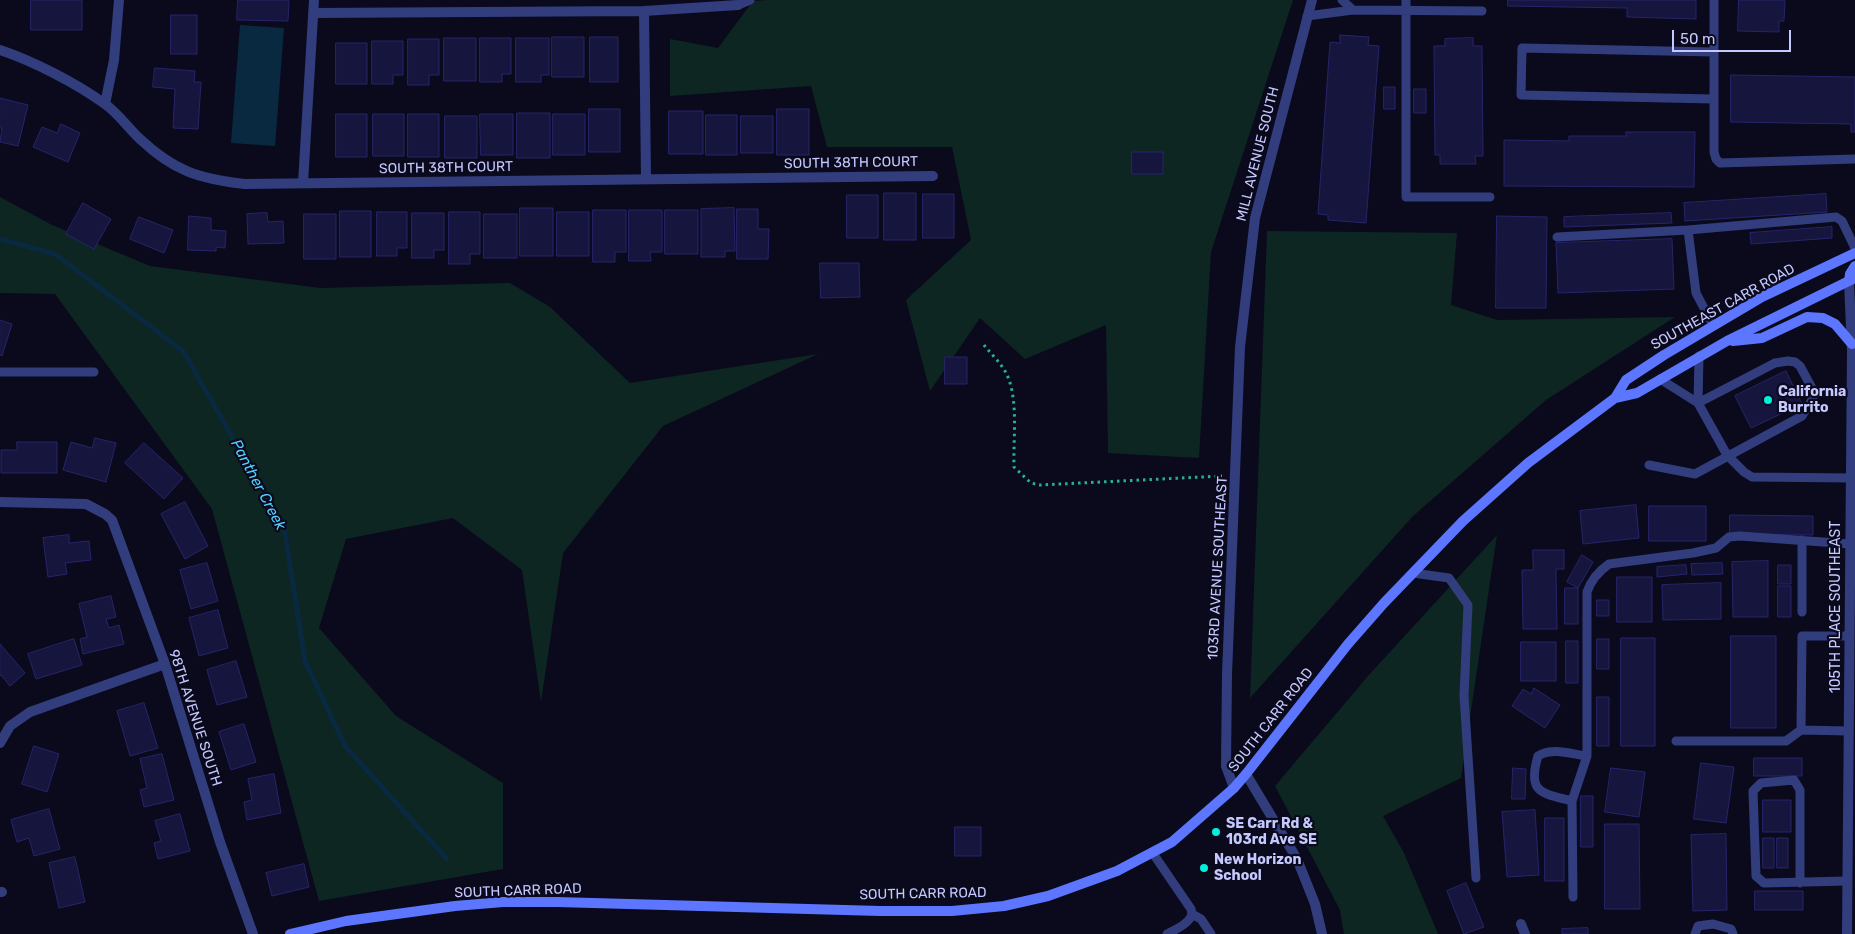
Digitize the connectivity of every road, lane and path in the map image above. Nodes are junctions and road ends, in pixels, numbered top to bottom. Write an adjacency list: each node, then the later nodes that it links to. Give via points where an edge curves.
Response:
1 (119, 0): 18 (street)
2 (314, 0): 13 (street)
3 (750, 0): 8 (lane)
4 (1312, 0): 14 (street, MILL AVENUE SOUTH)
5 (1342, 0): 9 (lane)
6 (1406, 0): 10 (lane)
7 (1714, 0): 16 (lane)
8 (738, 5): 11 (street)
9 (1352, 10): 10 (lane); 14 (lane)
10 (1406, 10): 12 (lane); 23 (lane, via 1406,197)
11 (644, 11): 13 (street); 21 (street)
12 (1482, 11)
13 (314, 13): 22 (street)
14 (1307, 16): 33 (street, MILL AVENUE SOUTH, via 1255,218)
15 (0, 50): 18 (street, SOUTH 38TH COURT, via 51,72)
16 (1714, 52): 17 (lane); 17 (lane, via 1522,48 1521,95)
17 (1714, 99): 19 (lane, via 1714,152 1720,163)
18 (106, 104): 22 (street, SOUTH 38TH COURT, via 169,163 192,174 245,184)
19 (1855, 159)
20 (933, 176): 21 (street, SOUTH 38TH COURT)
21 (646, 179): 22 (street, SOUTH 38TH COURT)
22 (303, 183)
23 (1490, 197)
24 (1688, 230): 25 (lane); 26 (lane, via 1836,217 1842,221); 30 (lane, via 1696,293)
25 (1557, 237)
26 (1855, 248)
27 (1855, 252): 30 (main road, SOUTHEAST CARR ROAD)
28 (1855, 266): 29 (main road, via 1850,274)
29 (1852, 280): 31 (main road, SOUTHEAST CARR ROAD); 34 (street, 105TH PLACE SOUTHEAST)
30 (1713, 325): 39 (main road, SOUTHEAST CARR ROAD, via 1626,380)
31 (1727, 341): 34 (main road, via 1762,338 1807,317 1823,318 1835,324); 35 (main road, SOUTHEAST CARR ROAD)
32 (984, 345): 43 (path, via 1006,373 1014,410 1014,467 1031,483)
33 (1240, 347): 43 (street, 103RD AVENUE SOUTHEAST)
34 (1853, 349): 44 (street, 105TH PLACE SOUTHEAST)
35 (1699, 356): 38 (main road, SOUTHEAST CARR ROAD); 40 (lane)
36 (0, 372): 37 (lane)
37 (94, 372)
38 (1660, 379): 39 (main road, SOUTHEAST CARR ROAD, via 1637,393); 40 (lane)
39 (1615, 398): 46 (main road, SOUTHEAST CARR ROAD, via 1528,463)
40 (1698, 403): 41 (lane); 41 (lane, via 1775,363 1788,361 1800,366 1813,390 1813,398 1802,416)
41 (1727, 455): 42 (lane, via 1695,474); 44 (lane, via 1752,477)
42 (1648, 465)
43 (1236, 476): 59 (street, 103RD AVENUE SOUTHEAST, via 1226,766)
44 (1851, 478): 48 (street, 105TH PLACE SOUTHEAST)
45 (0, 502): 52 (street, 98TH AVENUE SOUTH, via 86,504 112,520)
46 (1463, 521): 49 (main road, SOUTH CARR ROAD)
47 (1802, 540): 48 (lane); 50 (lane); 57 (lane, via 1729,537 1716,548 1609,564 1601,569 1587,592)
48 (1850, 544): 51 (street, 105TH PLACE SOUTHEAST)
49 (1413, 573): 58 (main road, SOUTH CARR ROAD, via 1348,644); 62 (lane, via 1449,578 1468,606 1464,696)
50 (1802, 612)
51 (1849, 636): 53 (lane, via 1802,636); 54 (street, 105TH PLACE SOUTHEAST)
52 (164, 664): 56 (street, via 30,712 10,726); 67 (street, 98TH AVENUE SOUTH)
53 (1801, 730): 54 (lane); 55 (lane, via 1786,741)
54 (1848, 731): 63 (street, 105TH PLACE SOUTHEAST)
55 (1676, 741)
56 (0, 743)
57 (1587, 756): 60 (lane); 60 (lane, via 1544,752 1538,756 1534,783 1543,793)
58 (1246, 774): 59 (main road, SOUTH CARR ROAD); 71 (street, via 1297,859 1315,904)
59 (1234, 788): 61 (main road, SOUTH CARR ROAD, via 1172,842)
60 (1572, 801): 65 (lane)
61 (1152, 852): 66 (lane); 68 (main road, SOUTH CARR ROAD, via 1117,871 1048,896 1004,906 880,910 503,902 346,921)
62 (1476, 878)
63 (1847, 881): 64 (lane); 74 (street, 105TH PLACE SOUTHEAST)
64 (1800, 883): 64 (lane, via 1764,883 1756,876 1753,791 1761,783 1794,780 1800,790)
65 (1572, 897)
66 (1192, 914): 69 (lane); 70 (lane, via 1201,919)
67 (252, 934)
68 (290, 934)
69 (1167, 934)
70 (1211, 934)
71 (1322, 934)
72 (1695, 934): 73 (lane, via 1698,926 1714,924 1731,929)
73 (1733, 934)
74 (1847, 934)

